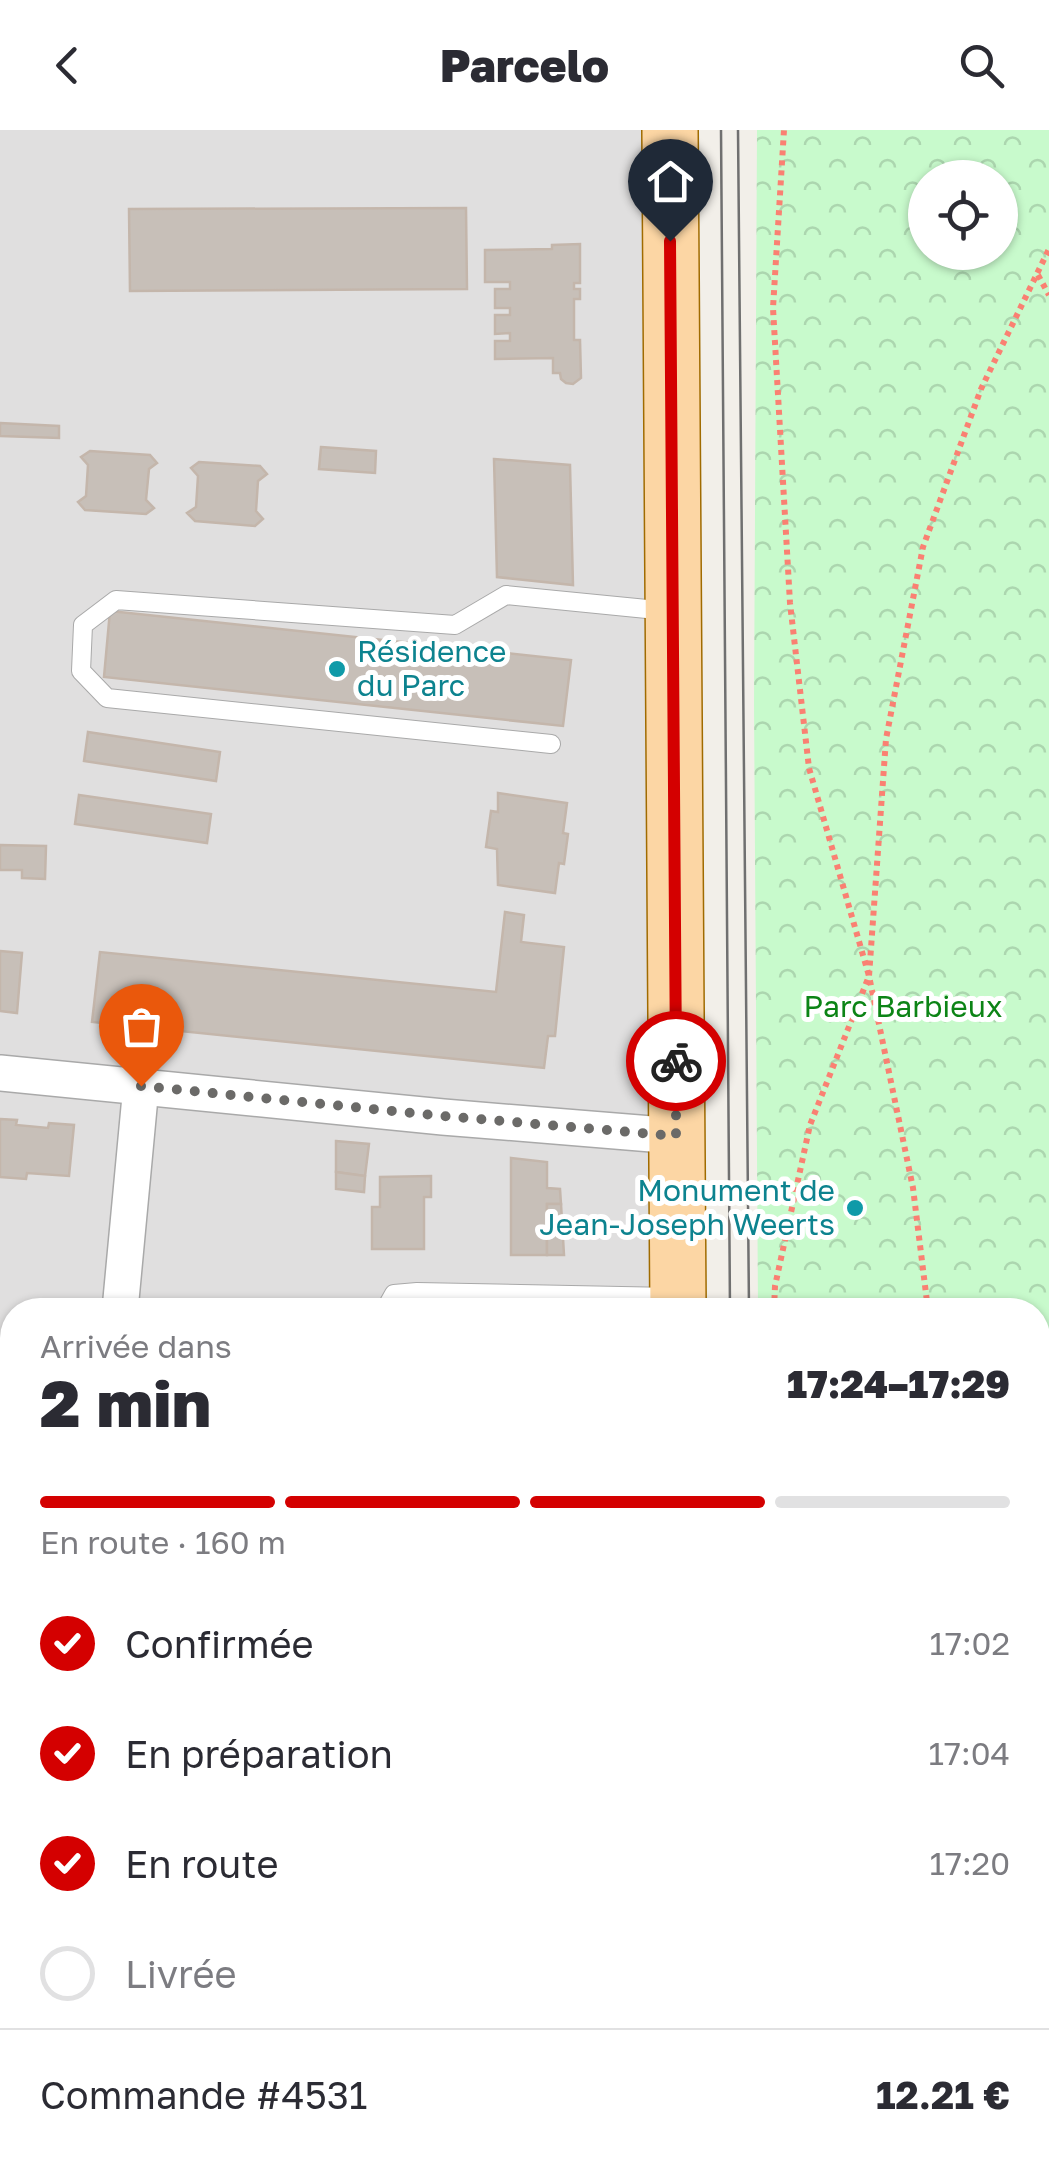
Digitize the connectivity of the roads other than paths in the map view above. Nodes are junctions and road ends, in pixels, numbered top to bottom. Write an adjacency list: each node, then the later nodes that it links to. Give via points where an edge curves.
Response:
1 (670, 130): 2 (main road)
2 (673, 612): 3 (lane, via 506,595 455,625 116,600 84,625 81,671 107,698); 6 (main road)
3 (551, 744)
4 (0, 1073): 5 (street)
5 (141, 1086): 6 (street); 7 (street)
6 (676, 1136): 10 (main road)
7 (120, 1294)
8 (392, 1298): 9 (lane, via 417,1292)
9 (548, 1298)
10 (678, 1298)

